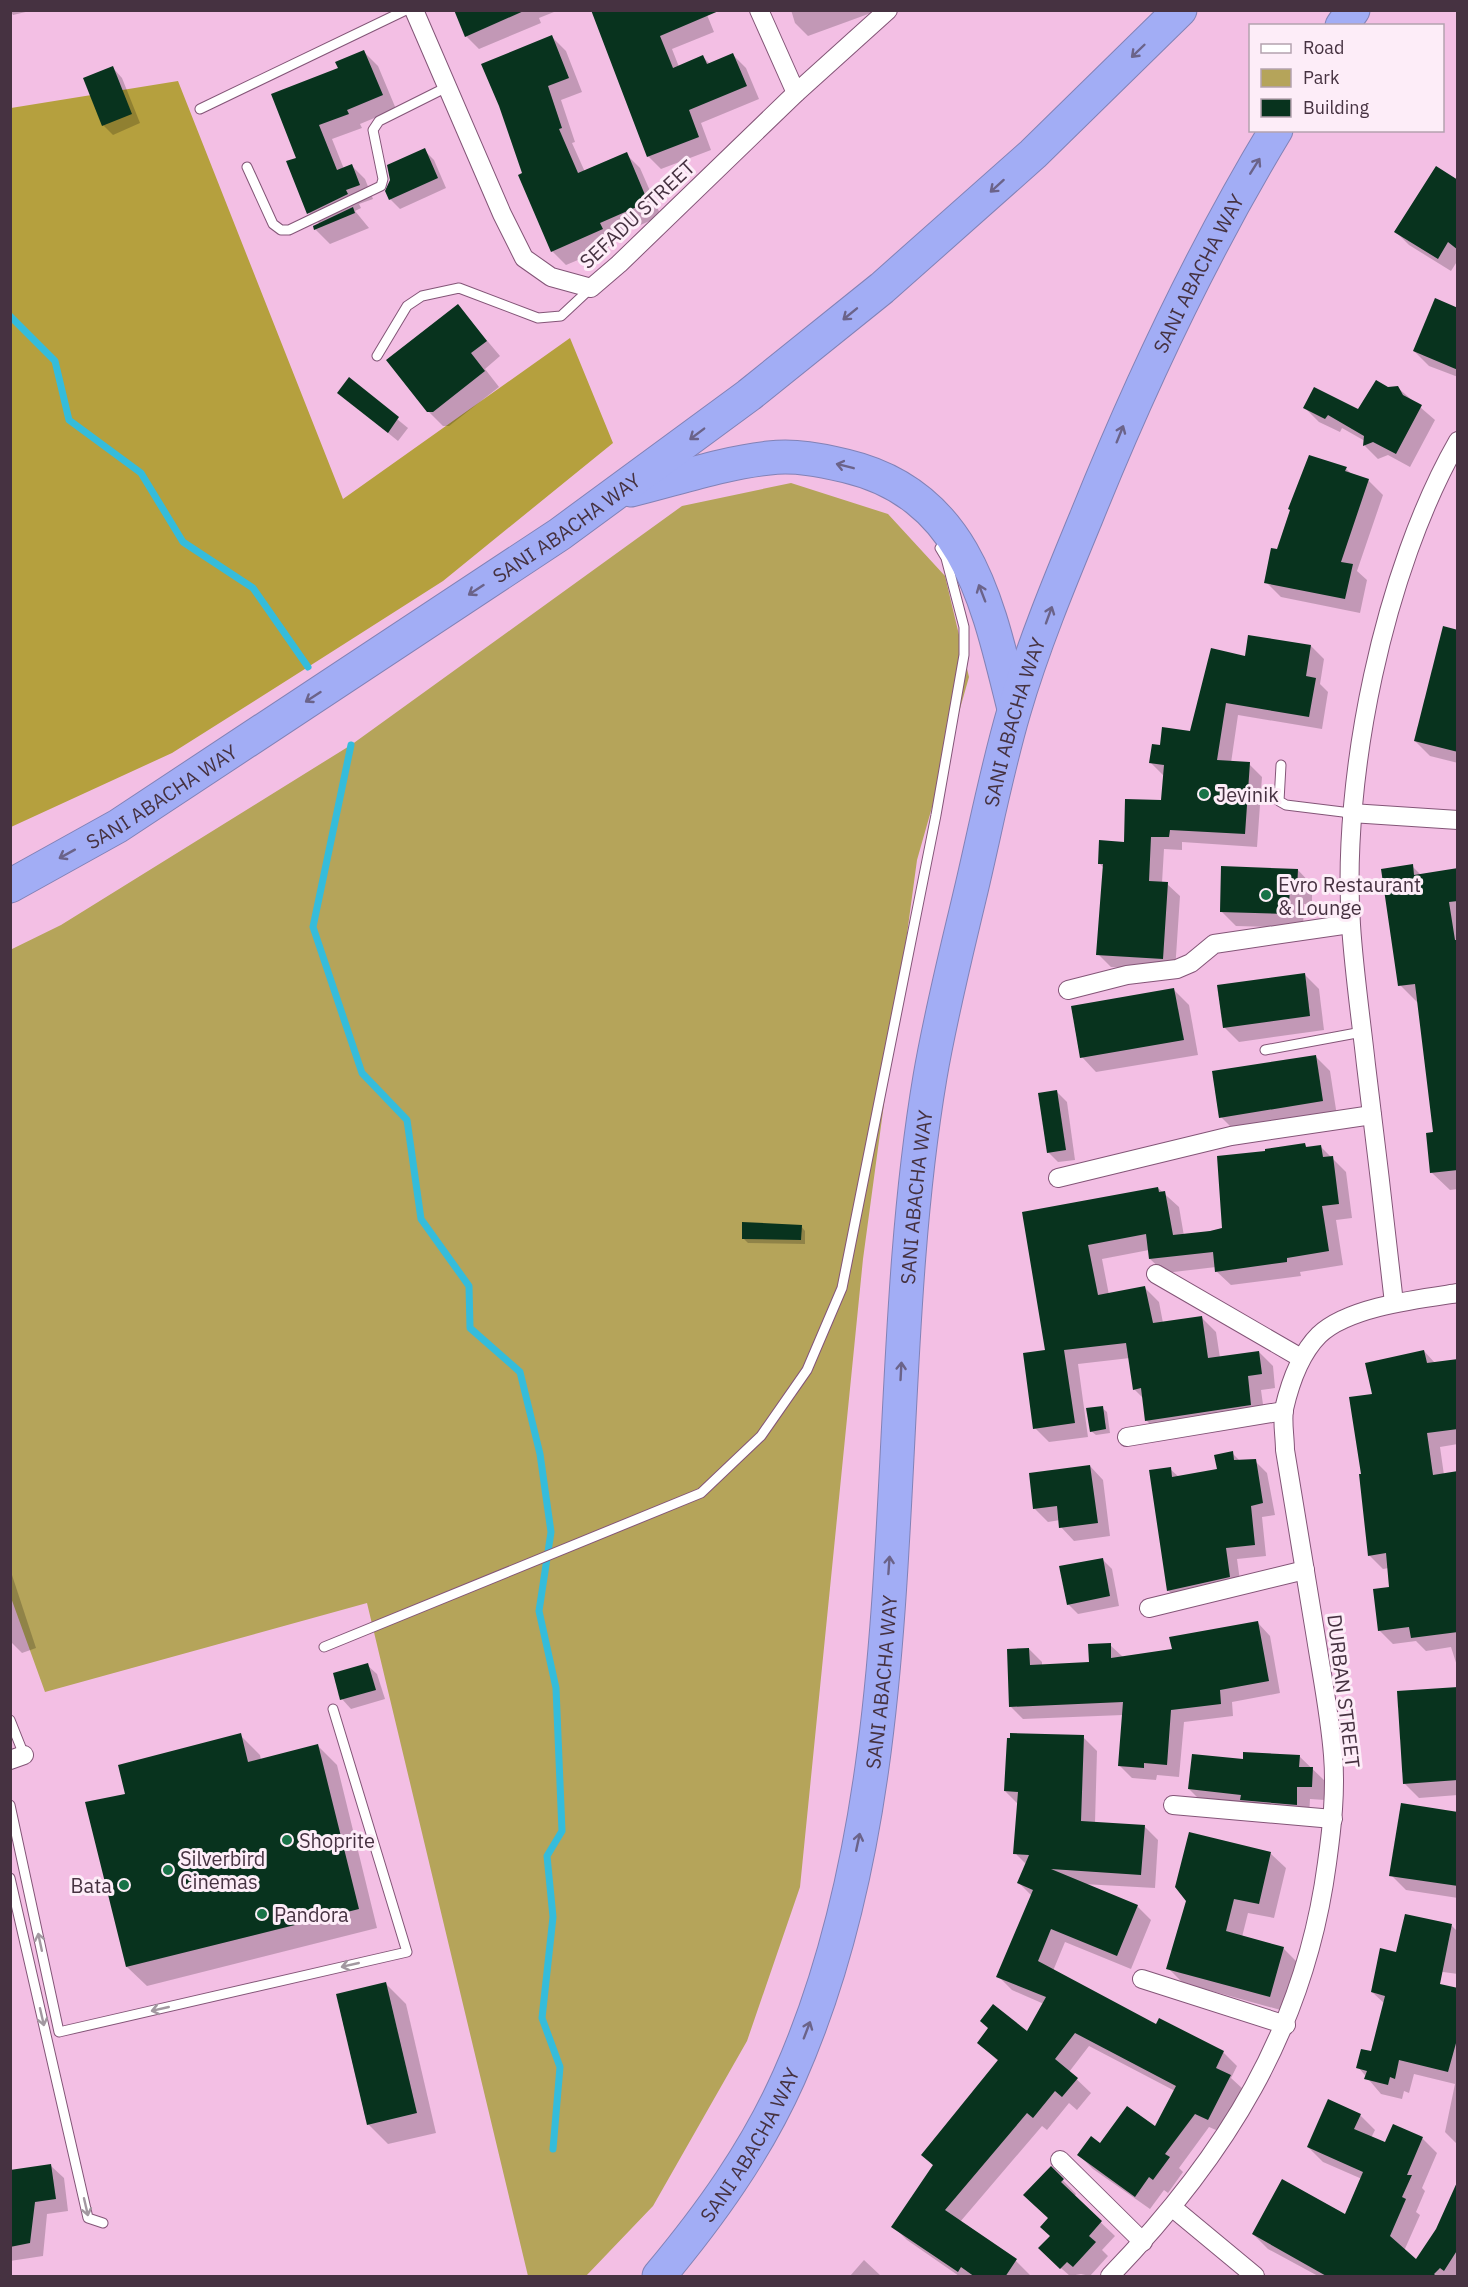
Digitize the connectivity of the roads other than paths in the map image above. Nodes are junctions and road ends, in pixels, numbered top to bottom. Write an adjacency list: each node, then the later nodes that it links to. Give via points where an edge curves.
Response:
1 (406, 10): 10 (lane)
2 (414, 10): 8 (street, SEFADU STREET)
3 (759, 10): 9 (street)
4 (888, 10): 9 (street, SEFADU STREET)
5 (1180, 10): 16 (highway, SANI ABACHA WAY, one-way to 16, via 1033,154 882,288 749,395)
6 (1353, 10): 7 (highway)
7 (1343, 24)
8 (447, 87): 12 (lane, via 379,121 373,130 381,186 289,230 273,224); 13 (street, SEFADU STREET, via 524,258 551,277)
9 (796, 93): 13 (street, SEFADU STREET)
10 (200, 110)
11 (1275, 132): 20 (highway, SANI ABACHA WAY, one-way to 11, via 1135,397 1230,207)
12 (247, 167)
13 (591, 288): 14 (lane, via 561,316 538,318 459,288 422,296 407,306)
14 (377, 356)
15 (1458, 441): 22 (street, via 1438,475 1398,580 1373,674)
16 (614, 495): 17 (highway, one-way to 16, via 890,481 860,469 812,458 769,458); 24 (highway, SANI ABACHA WAY, one-way to 24, via 118,826)
17 (911, 496): 18 (lane); 20 (highway, one-way to 17, via 991,616 974,573 950,533)
18 (928, 527)
19 (934, 537): 39 (lane, via 945,558 964,627 963,655 936,815 842,1288 807,1370 761,1436 701,1492)
20 (1014, 710): 53 (highway, SANI ABACHA WAY, one-way to 20, via 708,2216 777,2100 815,2011 838,1934 867,1802 883,1659 906,1269 930,1076)
21 (1281, 765): 22 (lane, via 1279,801)
22 (1351, 813): 23 (street); 25 (street)
23 (1458, 820)
24 (19, 878)
25 (1350, 924): 26 (street, via 1214,944 1178,969 1127,975); 27 (street)
26 (1068, 990)
27 (1362, 1032): 28 (lane); 29 (street)
28 (1265, 1050)
29 (1372, 1115): 30 (street, via 1231,1136); 33 (street)
30 (1058, 1178)
31 (1156, 1274): 34 (street)
32 (1458, 1293): 33 (street, DURBAN STREET)
33 (1394, 1303): 34 (street, DURBAN STREET, via 1353,1316 1320,1334)
34 (1301, 1358): 35 (street, DURBAN STREET)
35 (1284, 1411): 36 (street); 37 (street, DURBAN STREET, via 1285,1450)
36 (1127, 1437)
37 (1305, 1570): 38 (street); 45 (street, DURBAN STREET, via 1333,1755)
38 (1149, 1608)
39 (324, 1647)
40 (333, 1709): 43 (lane, one-way to 43, via 407,1952 59,2031)
41 (10, 1720): 42 (lane)
42 (17, 1758)
43 (10, 1805)
44 (1173, 1805): 45 (street)
45 (1333, 1819): 48 (street, DURBAN STREET, via 1323,1896)
46 (10, 1878): 51 (lane, one-way to 51, via 88,2218)
47 (1142, 1979): 48 (street)
48 (1286, 2025): 50 (street, DURBAN STREET, via 1247,2101)
49 (1060, 2160): 52 (street)
50 (1173, 2208): 52 (street, DURBAN STREET); 55 (street)
51 (103, 2223)
52 (1143, 2242): 54 (street, DURBAN STREET)
53 (659, 2277)
54 (1110, 2277)
55 (1255, 2277)

